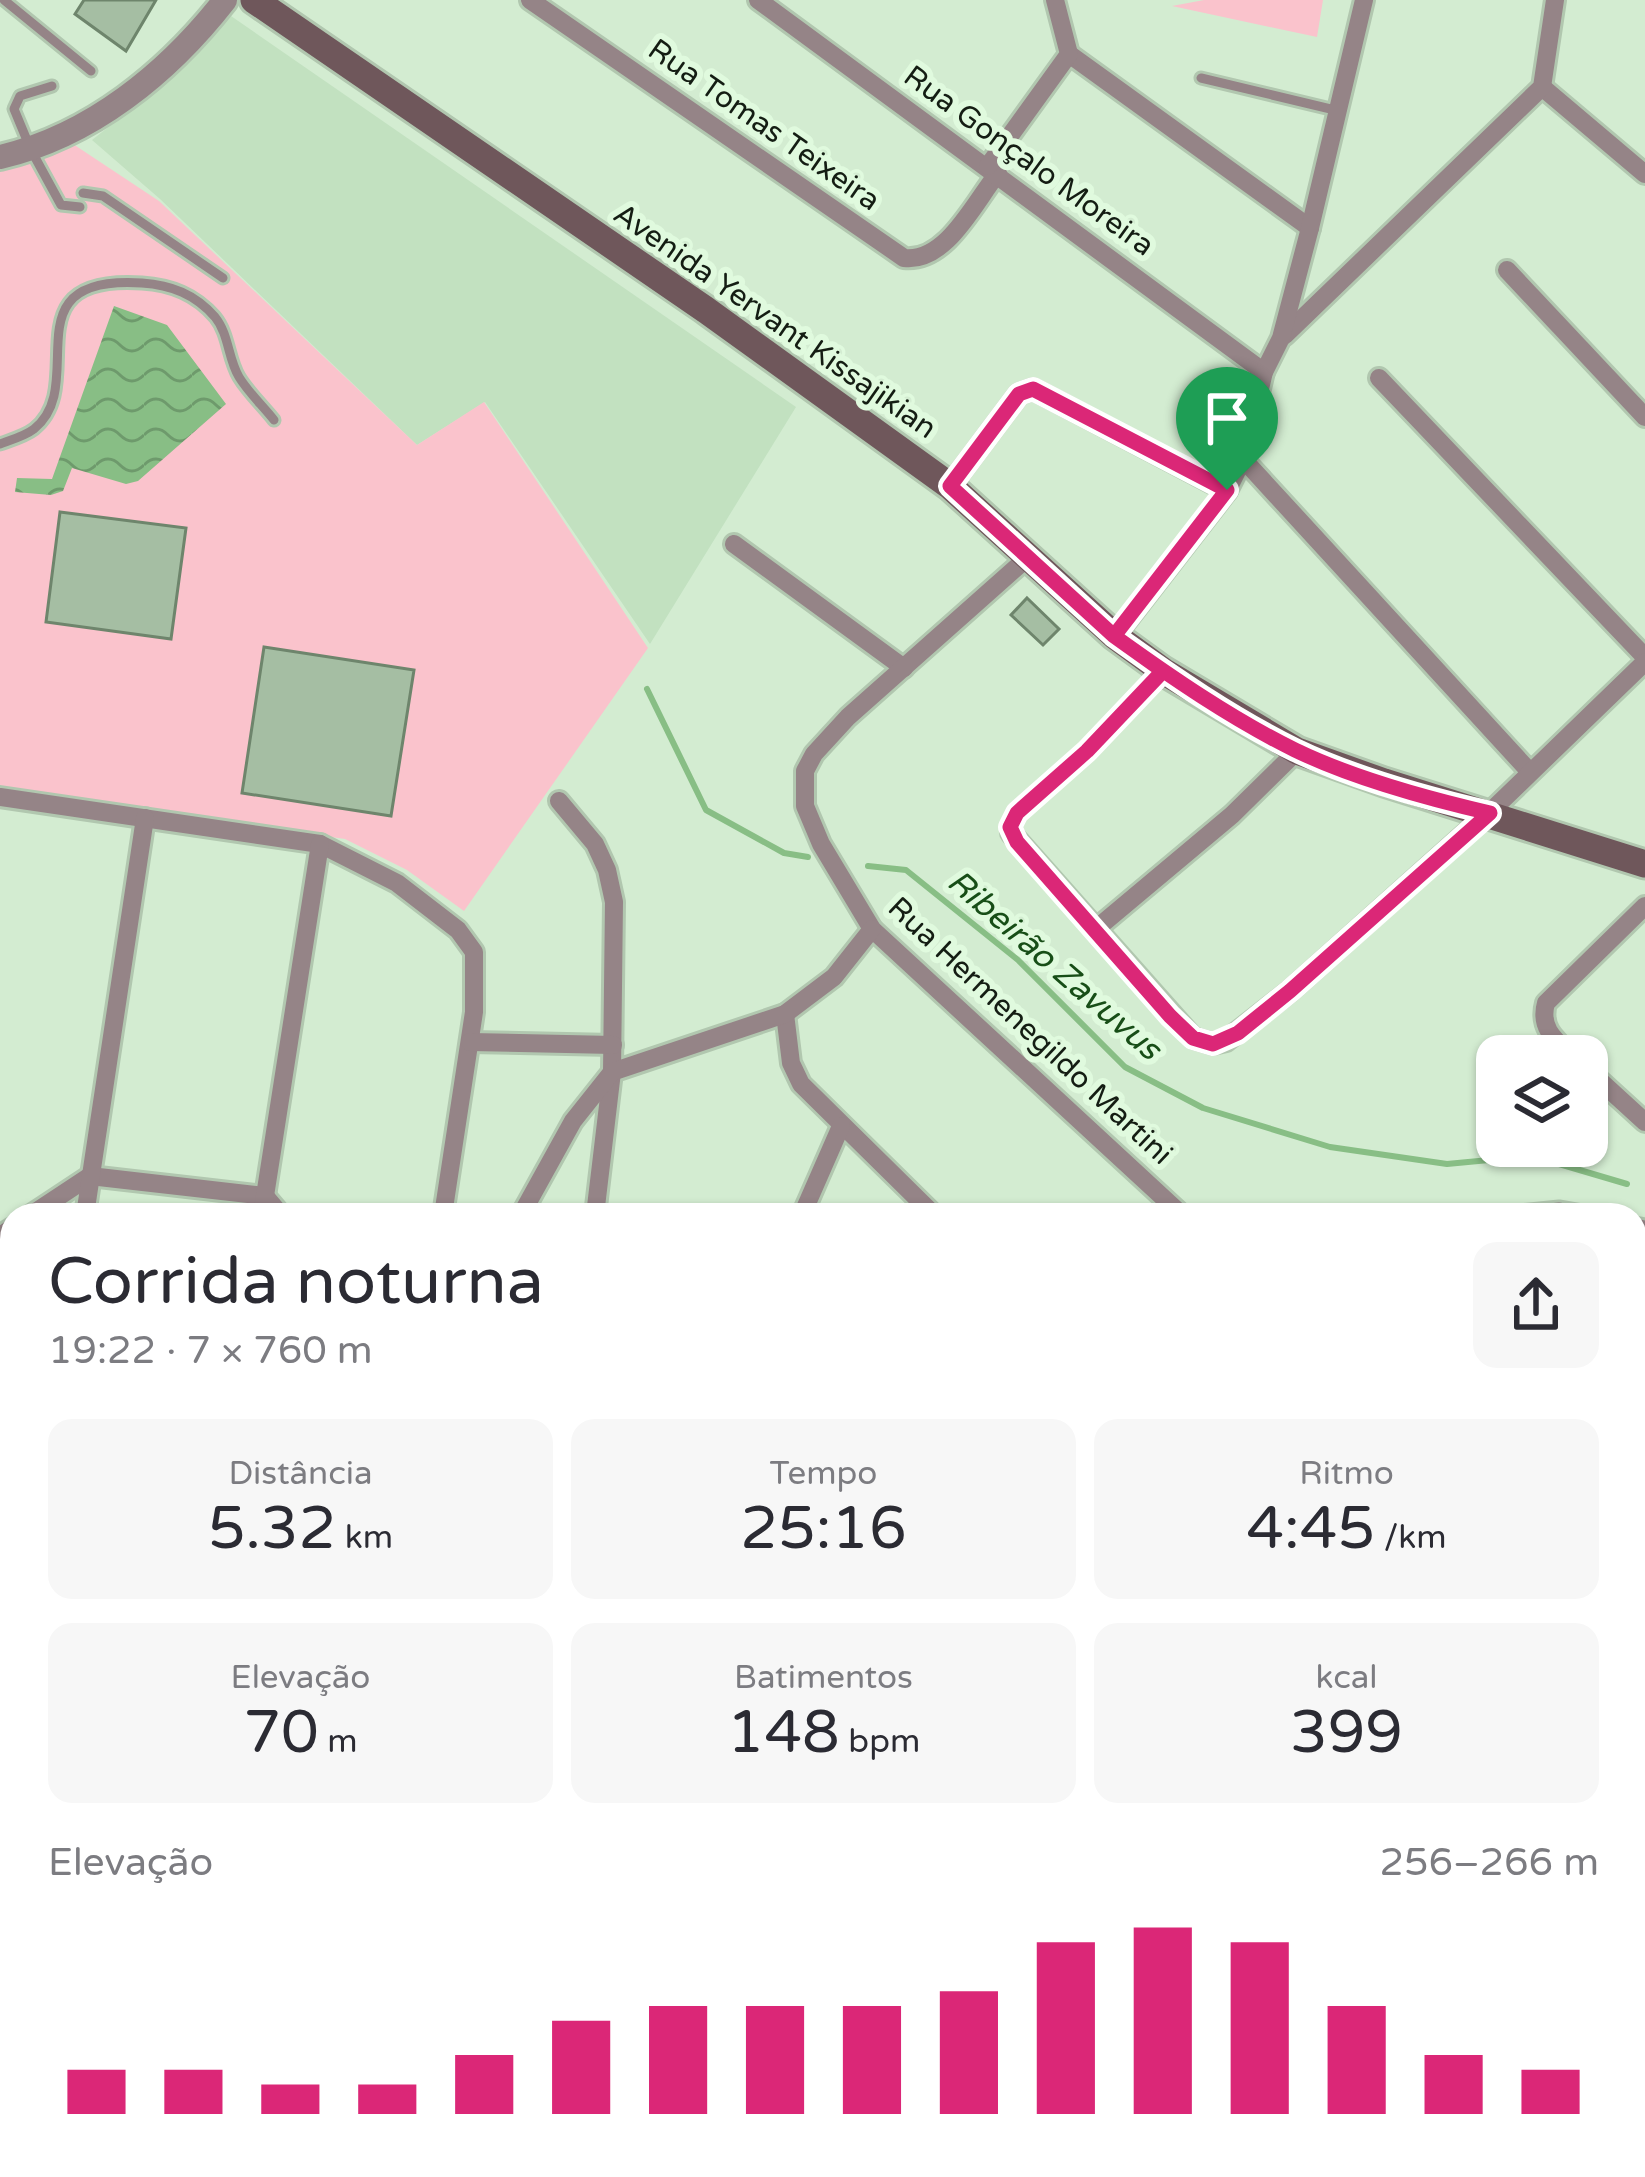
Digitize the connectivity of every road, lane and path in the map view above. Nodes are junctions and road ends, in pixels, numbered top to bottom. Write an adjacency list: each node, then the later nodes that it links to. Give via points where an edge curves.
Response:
1 (4, 0): 10 (lane)
2 (225, 0): 15 (street, via 146,83 89,124)
3 (254, 0): 31 (main road, Avenida Yervant Kissajikian)
4 (530, 0): 17 (street, Rua Tomas Teixeira, via 904,258 928,257 940,246)
5 (758, 0): 17 (street, Rua Gonçalo Moreira)
6 (1055, 0): 9 (street)
7 (1364, 0): 14 (street)
8 (1555, 0): 13 (street)
9 (1070, 54): 17 (street); 21 (street)
10 (91, 70)
11 (1201, 78): 14 (lane)
12 (52, 86): 15 (lane, via 10,101)
13 (1542, 87): 18 (street); 24 (street)
14 (1339, 111): 21 (street)
15 (31, 150): 16 (street); 20 (lane, via 61,205)
16 (0, 157)
17 (993, 170): 25 (street, Rua Gonçalo Moreira)
18 (1645, 174)
19 (83, 193): 23 (lane, via 104,196)
20 (80, 207)
21 (1310, 228): 24 (street)
22 (1507, 270): 27 (street)
23 (223, 278)
24 (1281, 338): 25 (street)
25 (1264, 373): 30 (street)
26 (1379, 378): 36 (street)
27 (1645, 417)
28 (274, 420): 29 (lane, via 238,376 217,319 191,296 173,286 111,283 70,301 49,410 36,428)
29 (0, 444)
30 (1244, 459): 32 (street); 40 (street)
31 (950, 486): 32 (street, via 1019,394 1033,389); 34 (main road, Avenida Yervant Kissajikian)
32 (1227, 490): 35 (street)
33 (734, 544): 37 (street)
34 (1028, 558): 35 (main road, Avenida Yervant Kissajikian); 37 (street, Rua Hermenegildo Martini)
35 (1114, 636): 38 (main road, Avenida Yervant Kissajikian)
36 (1645, 659): 40 (street)
37 (904, 668): 49 (street, Rua Hermenegildo Martini, via 848,717 805,771 805,806 821,844)
38 (1163, 671): 39 (main road, Avenida Yervant Kissajikian); 45 (lane, via 1017,813)
39 (1297, 751): 43 (main road, Avenida Yervant Kissajikian); 50 (street)
40 (1530, 772): 43 (street)
41 (0, 797): 44 (street)
42 (559, 801): 54 (street, via 595,844 611,886)
43 (1490, 813): 47 (main road, Avenida Yervant Kissajikian); 50 (street, via 1290,991 1213,1044 1181,1027)
44 (145, 818): 46 (street); 59 (street)
45 (1011, 833): 50 (street)
46 (320, 844): 53 (street, via 398,883 467,939 476,977); 63 (street)
47 (1645, 864)
48 (1645, 906): 52 (street, via 1555,992 1543,1014)
49 (872, 929): 51 (street, via 834,977); 69 (street, Rua Hermenegildo Martini)
50 (1096, 929)
51 (785, 1014): 55 (street); 58 (street, via 801,1084)
52 (1551, 1035)
53 (470, 1042): 54 (street); 64 (street)
54 (613, 1045): 55 (street)
55 (612, 1072): 65 (street); 66 (street)
56 (1608, 1088): 57 (street)
57 (1645, 1122)
58 (841, 1126): 67 (street); 68 (street)
59 (90, 1176): 60 (street); 61 (street); 62 (street)
60 (49, 1203)
61 (87, 1203)
62 (247, 1203)
63 (264, 1203)
64 (445, 1203)
65 (527, 1203)
66 (596, 1203)
67 (807, 1203)
68 (921, 1203)
69 (1169, 1203)

